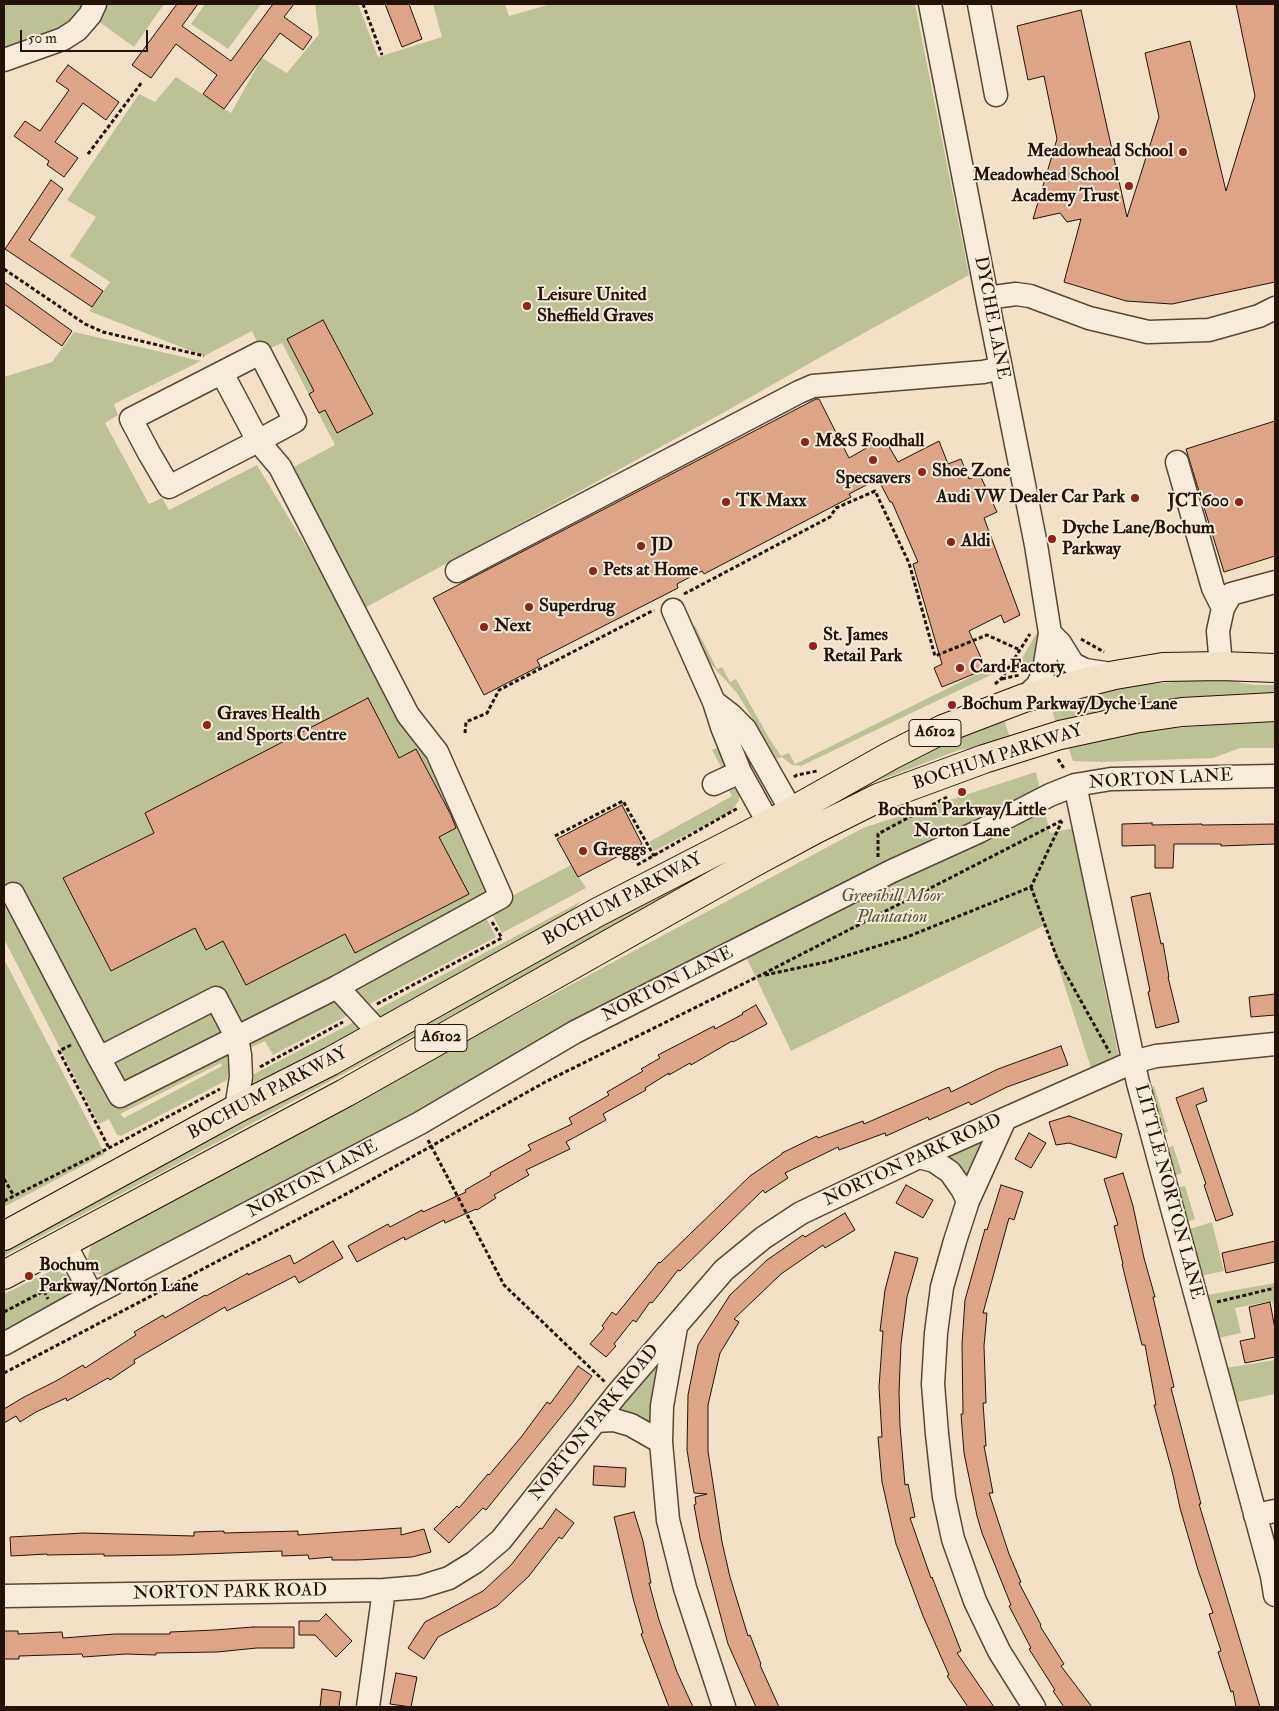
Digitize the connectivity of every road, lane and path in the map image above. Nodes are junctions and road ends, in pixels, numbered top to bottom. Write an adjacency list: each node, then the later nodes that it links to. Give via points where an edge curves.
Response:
1 (95, 4): 6 (street, via 77,30 63,39)
2 (363, 4): 5 (path)
3 (930, 4): 11 (street, DYCHE LANE)
4 (979, 4): 8 (street)
5 (382, 55)
6 (4, 60)
7 (142, 82): 9 (path)
8 (996, 95)
9 (88, 154)
10 (4, 268): 13 (path, via 85,324 103,332)
11 (986, 298): 12 (street, via 1016,294 1030,296 1089,318 1148,332 1209,330 1259,316); 14 (street, DYCHE LANE)
12 (1275, 308)
13 (204, 356)
14 (1001, 368): 18 (street, via 813,386); 22 (street, DYCHE LANE, via 1036,545)
15 (222, 373): 16 (street); 16 (street, via 260,353 295,421); 16 (street, via 131,419 169,487)
16 (258, 441): 49 (street, via 280,467 408,715 437,752 501,897)
17 (1177, 462): 21 (street, via 1212,588)
18 (457, 571)
19 (1275, 582): 21 (street, via 1231,594)
20 (670, 604): 23 (path, via 830,517 836,508 875,491 909,563 935,656 987,635); 29 (street); 31 (path, via 499,690 487,713 466,722)
21 (1223, 608): 24 (street, via 1218,631)
22 (1043, 630): 23 (path); 26 (street, via 1060,643 1073,664 1084,670); 28 (street, DYCHE LANE, via 1044,670 1038,685)
23 (1020, 650): 27 (path)
24 (1221, 666): 25 (highway, BOCHUM PARKWAY / A6102); 26 (highway, BOCHUM PARKWAY / A6102, via 1163,667)
25 (1275, 668)
26 (1115, 675): 28 (highway, BOCHUM PARKWAY / A6102)
27 (993, 686)
28 (1024, 698): 40 (highway, BOCHUM PARKWAY / A6102, via 943,729 890,756)
29 (714, 702): 34 (street); 37 (street, via 745,729)
30 (1275, 707): 40 (highway, BOCHUM PARKWAY / A6102, via 1182,712 1060,735)
31 (465, 734)
32 (822, 770): 37 (path, via 797,775)
33 (1275, 776): 36 (street, NORTON LANE, via 1111,779)
34 (743, 778): 35 (street); 40 (street); 42 (path, via 742,801 737,810)
35 (714, 784)
36 (1075, 785): 39 (path); 44 (street, NORTON LANE); 57 (street, LITTLE NORTON LANE)
37 (778, 788): 40 (street)
38 (950, 796): 44 (path, via 878,834)
39 (1063, 820): 45 (path); 48 (path)
40 (791, 828): 51 (highway, BOCHUM PARKWAY / A6102, via 598,912); 70 (highway, BOCHUM PARKWAY / A6102, via 345,1093)
41 (555, 836): 42 (path, via 623,801)
42 (654, 856): 43 (path)
43 (629, 870)
44 (879, 878): 61 (street, NORTON LANE, via 575,1032)
45 (1031, 887): 48 (path, via 907,936 826,962); 55 (path, via 1057,958)
46 (13, 894): 52 (street)
47 (510, 934): 50 (path)
48 (759, 976): 62 (path, via 547,1081)
49 (337, 987): 50 (street); 53 (street)
50 (361, 1012): 51 (street); 58 (path)
51 (380, 1034): 59 (highway, BOCHUM PARKWAY / A6102)
52 (88, 1037): 56 (street); 63 (path, via 59,1051)
53 (237, 1038): 56 (street, via 120,1096); 56 (street, via 216,998); 58 (street)
54 (1275, 1044): 57 (street, NORTON PARK ROAD, via 1156,1056)
55 (1112, 1056)
56 (99, 1058)
57 (1133, 1062): 60 (street, NORTON PARK ROAD); 75 (street, LITTLE NORTON LANE)
58 (241, 1077): 59 (street); 63 (path)
59 (236, 1110): 69 (highway, BOCHUM PARKWAY / A6102)
60 (1005, 1119): 64 (street, NORTON PARK ROAD); 68 (street)
61 (420, 1123): 62 (path); 74 (street, NORTON LANE)
62 (432, 1146): 79 (path); 80 (path, via 504,1285)
63 (109, 1148): 66 (path)
64 (919, 1157): 68 (street, via 934,1161 950,1172); 77 (street, NORTON PARK ROAD, via 801,1212 763,1238 724,1270)
65 (4, 1179): 66 (path)
66 (14, 1196): 67 (path)
67 (4, 1201)
68 (968, 1201): 89 (street, via 942,1287 936,1333 933,1384 944,1497 975,1601 999,1652)
69 (4, 1236)
70 (65, 1244): 71 (highway, BOCHUM PARKWAY / A6102); 74 (street)
71 (4, 1276)
72 (1275, 1288): 75 (path)
73 (44, 1291): 76 (path)
74 (92, 1295): 78 (street, NORTON LANE)
75 (1198, 1306): 83 (street, LITTLE NORTON LANE)
76 (4, 1312)
77 (676, 1326): 80 (street, NORTON PARK ROAD); 82 (street, via 662,1406)
78 (4, 1344)
79 (4, 1373)
80 (617, 1394): 81 (street, NORTON PARK ROAD)
81 (595, 1421): 82 (street, via 614,1420 631,1425); 84 (street, NORTON PARK ROAD, via 501,1540 475,1562 434,1583)
82 (661, 1442): 88 (street, via 674,1549)
83 (1265, 1513): 85 (street, LITTLE NORTON LANE)
84 (384, 1590): 86 (street, NORTON PARK ROAD); 87 (street)
85 (1275, 1595)
86 (4, 1596)
87 (368, 1707)
88 (724, 1707)
89 (1034, 1707)

